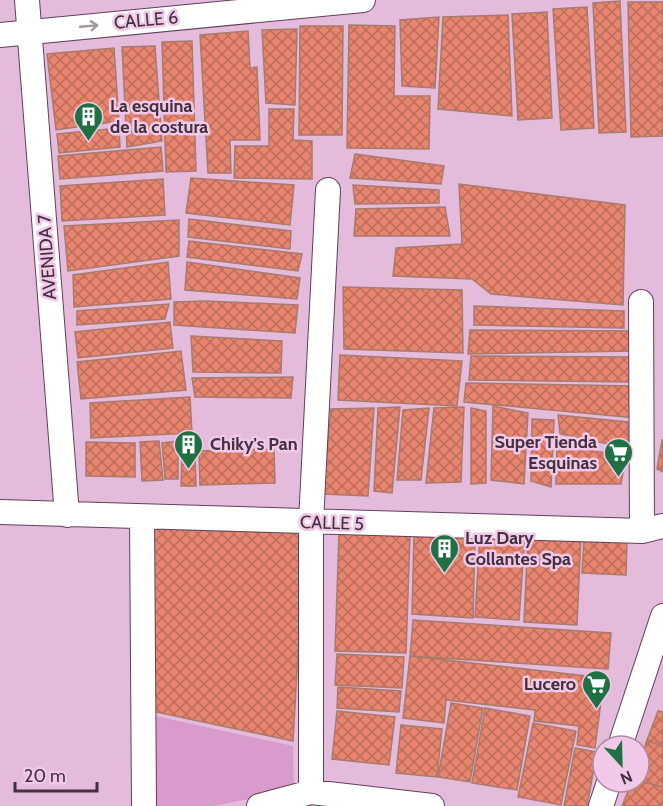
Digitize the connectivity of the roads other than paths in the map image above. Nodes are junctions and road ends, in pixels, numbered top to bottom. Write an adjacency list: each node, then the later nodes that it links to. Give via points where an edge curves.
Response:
1 (27, 0): 3 (street, AVENIDA 7)
2 (363, 0): 3 (street, CALLE 6, one-way to 2)
3 (30, 31): 4 (street, CALLE 6); 8 (street, AVENIDA 7)
4 (0, 35)
5 (328, 190): 10 (street)
6 (641, 302): 11 (street)
7 (0, 512): 8 (street, CALLE 5)
8 (67, 515): 9 (street, CALLE 5)
9 (142, 517): 10 (street, CALLE 5); 15 (street)
10 (311, 522): 11 (street, CALLE 5); 14 (street)
11 (652, 529)
12 (663, 616): 13 (street)
13 (624, 734)
14 (311, 792): 16 (street); 17 (street)
15 (144, 806)
16 (259, 806)
17 (432, 806)

